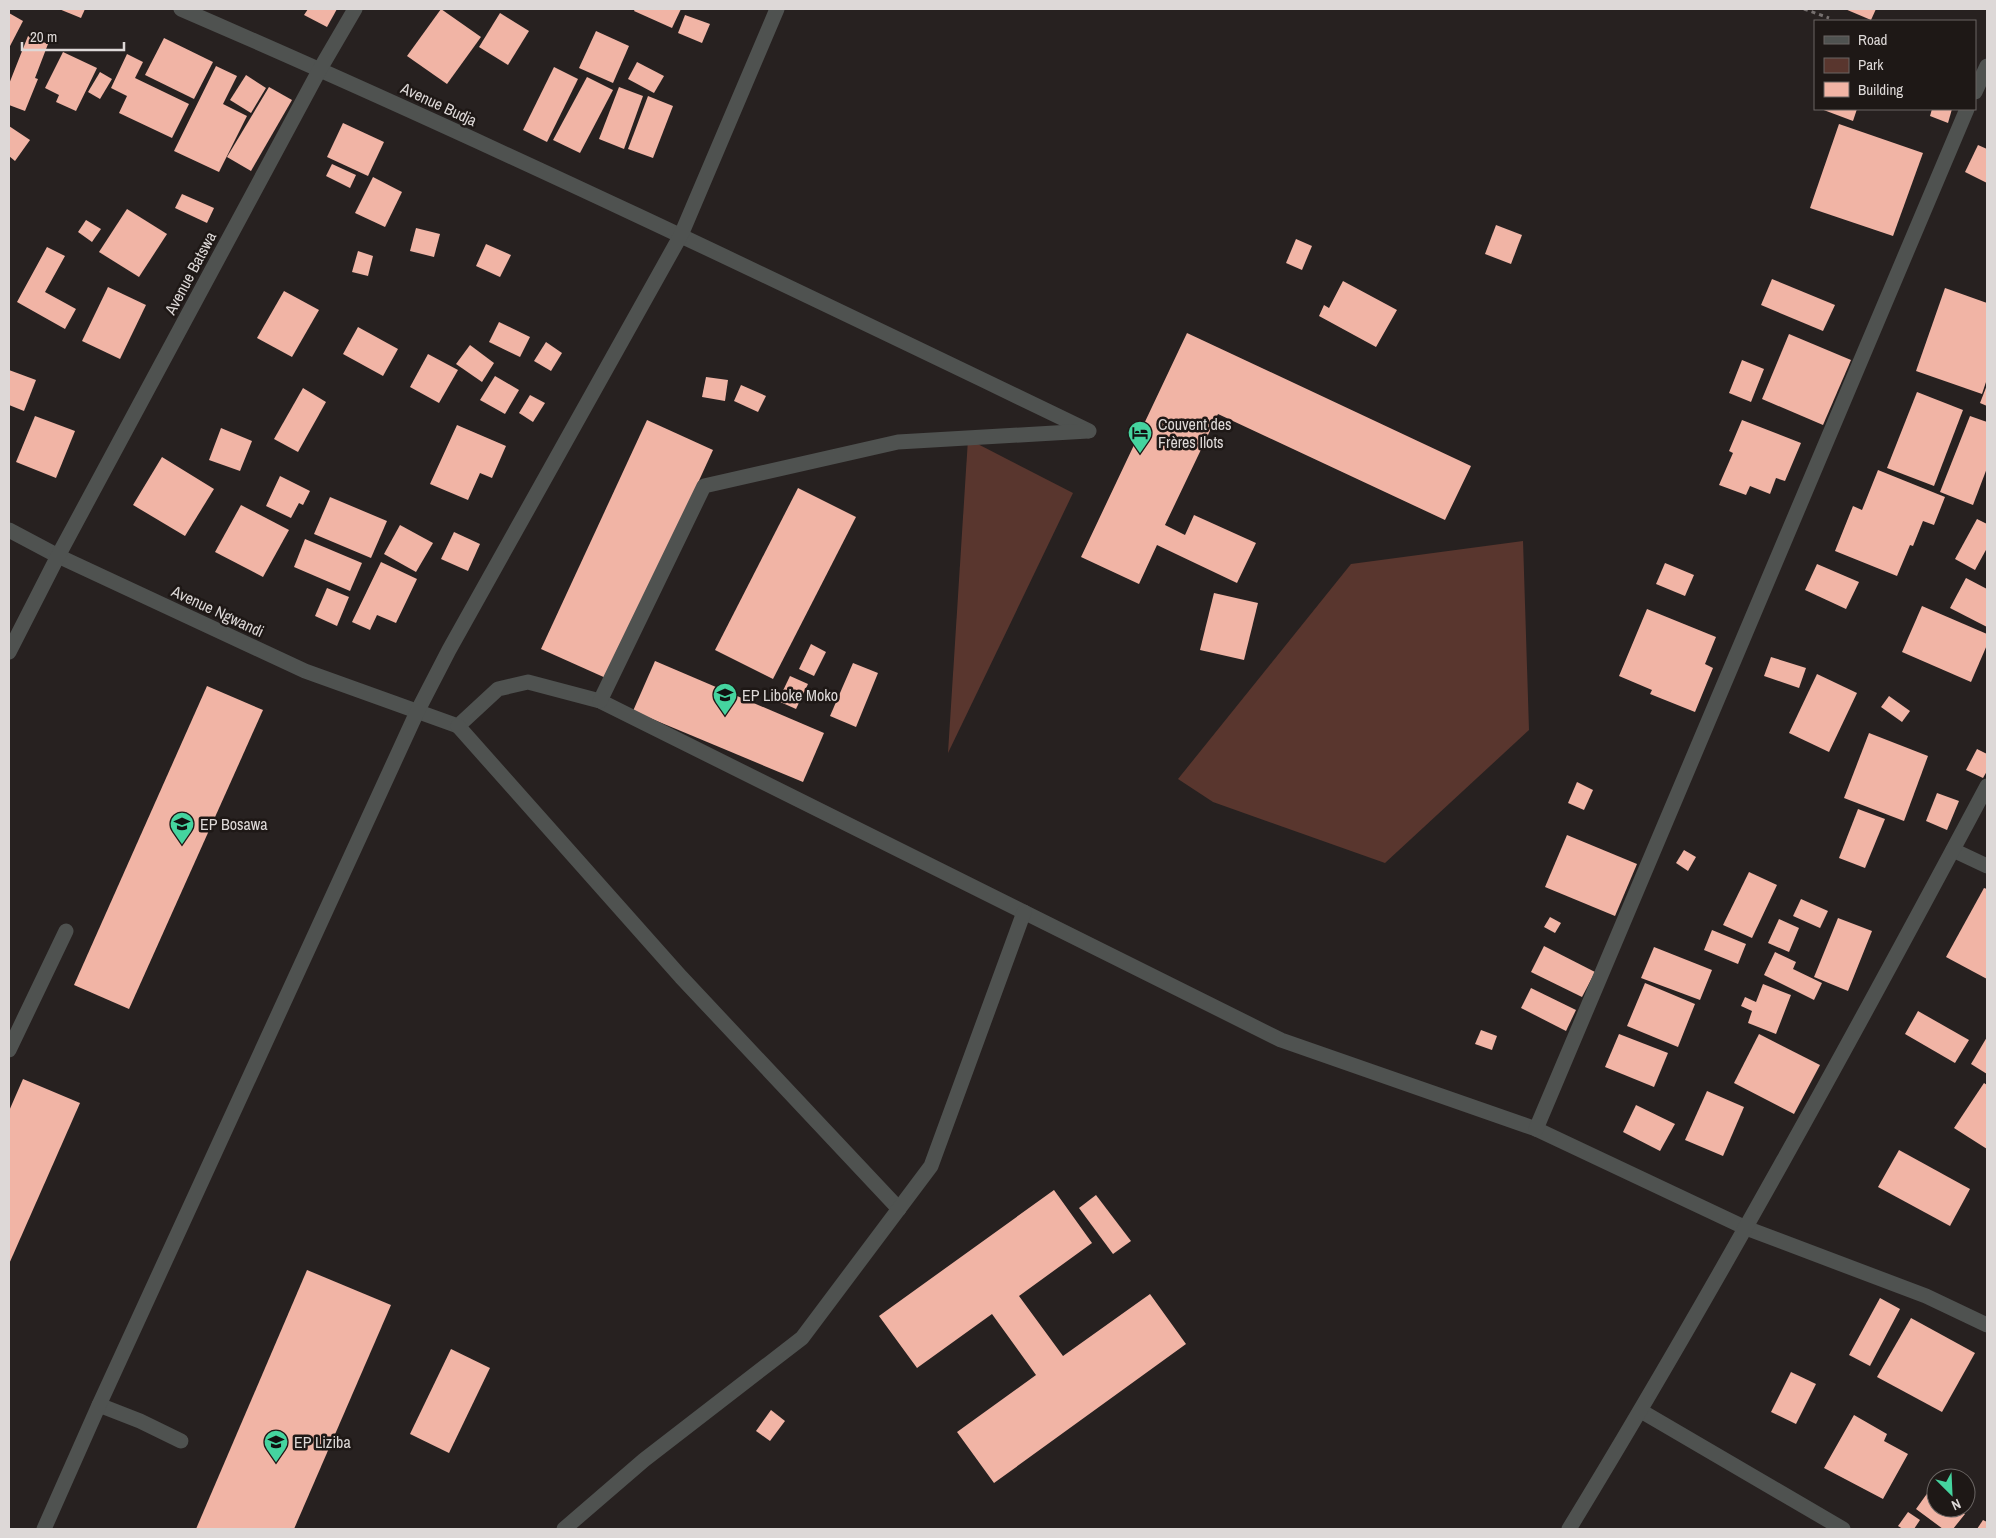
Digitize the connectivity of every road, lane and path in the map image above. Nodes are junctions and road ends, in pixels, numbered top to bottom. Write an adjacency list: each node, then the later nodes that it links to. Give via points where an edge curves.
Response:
1 (181, 9): 7 (street, Avenue Budja)
2 (355, 9): 7 (street, Avenue Batswa)
3 (777, 9): 10 (street)
4 (1804, 9): 5 (path)
5 (1829, 18)
6 (1987, 66): 8 (street)
7 (320, 69): 10 (street, Avenue Budja); 12 (street, Avenue Batswa)
8 (1976, 90)
9 (1967, 110): 23 (street)
10 (681, 235): 14 (street, Avenue Budja, via 1089,431 898,442 704,486); 15 (street)
11 (9, 530): 12 (street, Avenue Ngwandi)
12 (58, 556): 13 (street, Avenue Batswa); 15 (street, Avenue Ngwandi, via 305,671)
13 (9, 652)
14 (600, 700): 16 (street, via 528,682 498,689); 20 (street)
15 (417, 712): 16 (street, Avenue Ngwandi); 27 (street)
16 (458, 726): 24 (street, via 681,977)
17 (1987, 786): 18 (street)
18 (1953, 850): 19 (street); 25 (street)
19 (1987, 866)
20 (1024, 912): 23 (street, via 1281,1040); 24 (street, via 931,1166)
21 (66, 931): 22 (street)
22 (9, 1050)
23 (1536, 1129): 25 (street)
24 (899, 1209): 31 (street, via 802,1338 644,1460)
25 (1746, 1228): 26 (street, via 1926,1296); 28 (street)
26 (1987, 1325)
27 (99, 1406): 29 (street); 30 (street)
28 (1641, 1411): 32 (street); 33 (street)
29 (181, 1441)
30 (44, 1529)
31 (564, 1529)
32 (1569, 1529)
33 (1843, 1529)

